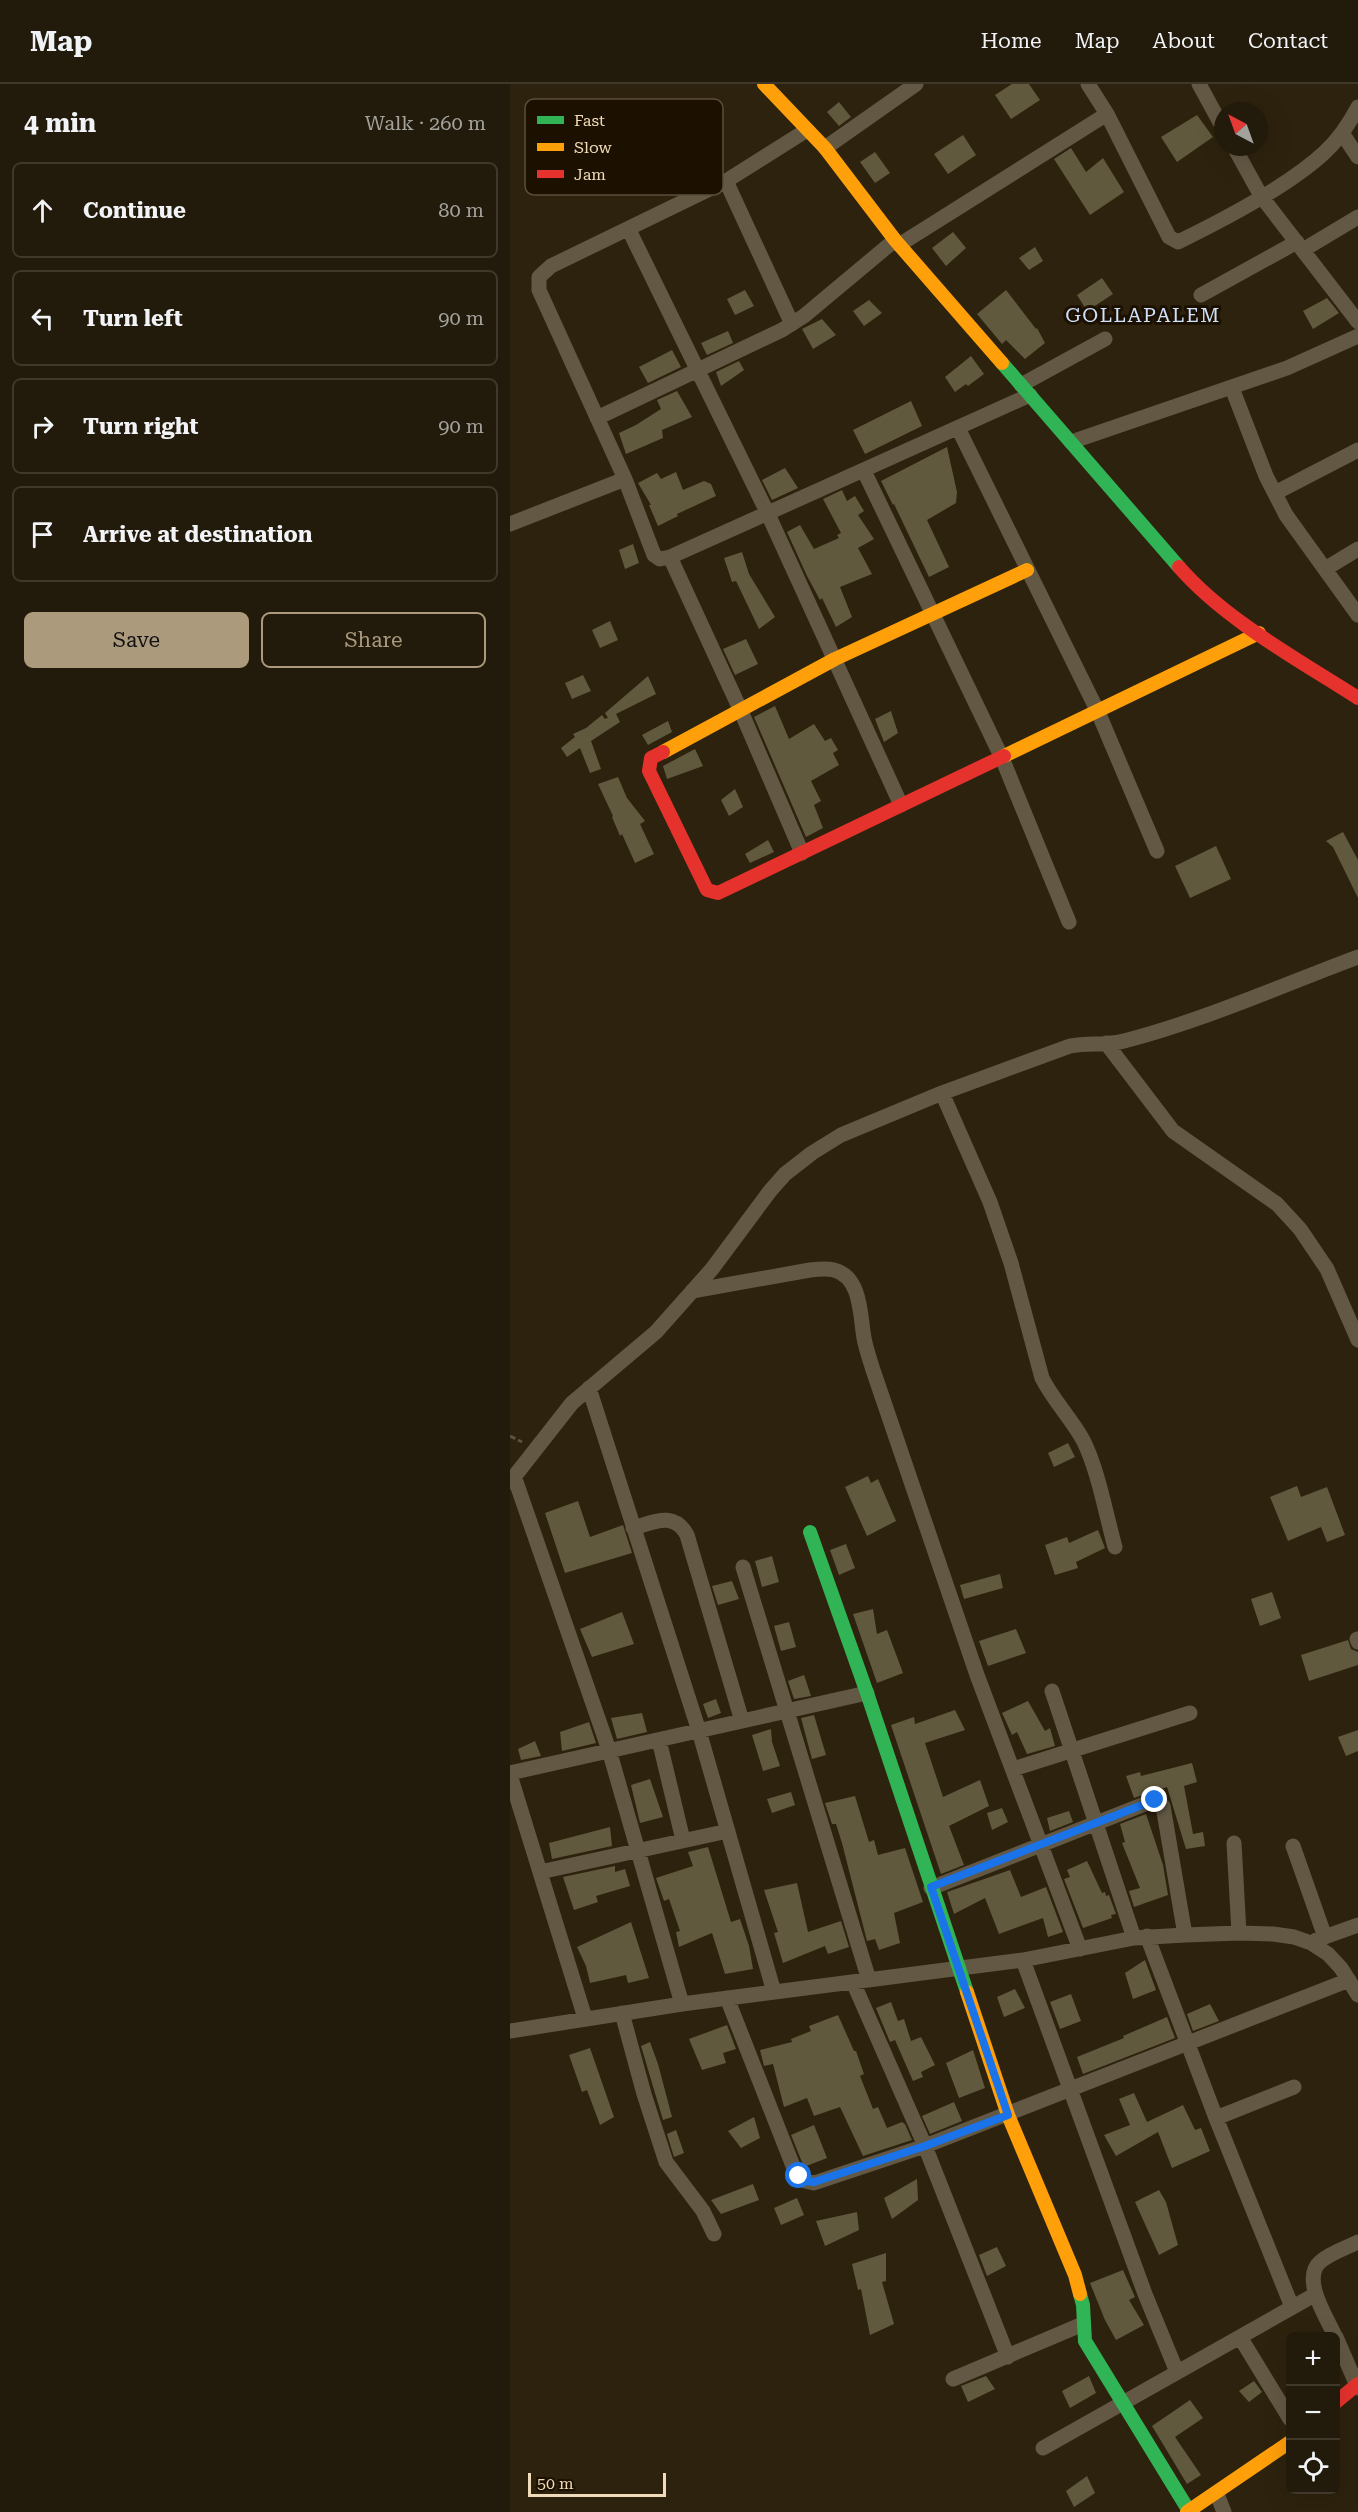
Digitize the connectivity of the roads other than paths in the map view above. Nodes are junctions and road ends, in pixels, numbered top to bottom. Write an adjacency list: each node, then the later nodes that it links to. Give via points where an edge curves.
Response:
1 (764, 84): 8 (street)
2 (916, 84): 10 (street)
3 (1088, 84): 7 (street)
4 (1199, 84): 6 (street)
5 (1358, 107): 9 (street)
6 (1214, 112)
7 (1107, 114): 16 (street, via 1173,241 1183,240); 19 (street)
8 (807, 130): 10 (street); 13 (street)
9 (1342, 134): 12 (street); 16 (street, via 1313,163)
10 (825, 148): 19 (street)
11 (1239, 156): 16 (street)
12 (1358, 157)
13 (726, 181): 14 (street); 23 (street)
14 (723, 182)
15 (698, 195): 18 (street)
16 (1261, 196): 20 (street)
17 (1358, 217): 20 (street)
18 (628, 230): 26 (street); 29 (street, via 551,266 537,284)
19 (897, 243): 23 (street); 28 (street)
20 (1300, 246): 21 (street); 22 (street)
21 (1201, 295)
22 (1358, 322)
23 (792, 324): 26 (street)
24 (1358, 336): 27 (street, via 1316,357)
25 (1105, 339): 28 (street)
26 (697, 371): 29 (street); 36 (street)
27 (1232, 388): 31 (street); 35 (street)
28 (1025, 390): 30 (street); 31 (street)
29 (597, 418): 34 (street)
30 (958, 428): 33 (street); 41 (street)
31 (1071, 442): 44 (street, via 1184,573)
32 (1358, 450): 35 (street)
33 (864, 471): 36 (street); 42 (street)
34 (625, 478): 37 (street); 39 (street, via 652,552 660,559)
35 (1275, 493): 40 (street)
36 (768, 514): 39 (street); 45 (street)
37 (510, 524)
38 (1358, 549): 40 (street)
39 (670, 557): 47 (street)
40 (1325, 569): 43 (street)
41 (1027, 570): 42 (street); 48 (street)
42 (932, 614): 45 (street); 49 (street)
43 (1358, 615)
44 (1259, 633): 46 (street); 48 (street)
45 (835, 659): 47 (street); 50 (street)
46 (1358, 698)
47 (740, 709): 52 (street); 52 (street, via 655,754 649,771 707,890 718,893)
48 (1098, 712): 49 (street); 51 (street)
49 (1002, 758): 50 (street); 53 (street)
50 (901, 805): 52 (street)
51 (1157, 851)
52 (802, 853)
53 (1069, 922)
54 (1358, 957): 55 (street, via 1219,1012 1121,1042)
55 (1106, 1043): 56 (street, via 1070,1046); 58 (street, via 1173,1131 1277,1204 1300,1229 1327,1269)
56 (942, 1093): 57 (street, via 841,1135 785,1174); 63 (street, via 990,1202 1042,1378 1075,1426 1088,1453)
57 (692, 1291): 59 (street, via 656,1332); 74 (street, via 810,1270 835,1270 850,1283 858,1297 873,1370)
58 (1358, 1341)
59 (589, 1388): 60 (street, via 572,1403); 61 (street)
60 (512, 1479): 73 (street)
61 (633, 1528): 69 (street, via 662,1520 682,1526); 70 (street)
62 (810, 1532): 66 (street)
63 (1115, 1547)
64 (743, 1567): 67 (street)
65 (1052, 1691): 72 (street)
66 (867, 1693): 67 (street); 84 (street)
67 (788, 1711): 69 (street); 93 (street)
68 (1190, 1713): 72 (street)
69 (742, 1721): 70 (street)
70 (699, 1731): 71 (street); 77 (street)
71 (659, 1740): 73 (street); 78 (street)
72 (1073, 1748): 74 (street); 76 (street)
73 (609, 1750): 75 (street); 82 (street)
74 (1012, 1769): 80 (street)
75 (510, 1774): 83 (street)
76 (1097, 1822): 80 (street); 87 (street, via 1150,1800 1164,1806); 88 (street)
77 (728, 1831): 78 (street); 96 (street)
78 (683, 1840): 82 (street)
79 (1234, 1843): 86 (street)
80 (1041, 1844): 84 (street); 90 (street)
81 (1293, 1846): 89 (street)
82 (636, 1850): 83 (street); 99 (street)
83 (540, 1872): 101 (street)
84 (931, 1887): 92 (street)
85 (1358, 1925): 89 (street)
86 (1239, 1933): 87 (street); 89 (street)
87 (1185, 1935): 88 (street)
88 (1141, 1937): 90 (street); 103 (street)
89 (1318, 1940): 94 (street)
90 (1080, 1949): 91 (street)
91 (1023, 1960): 92 (street); 105 (street)
92 (958, 1968): 93 (street); 106 (street)
93 (869, 1980): 95 (street)
94 (1349, 1980): 97 (street); 103 (street)
95 (853, 1982): 96 (street); 108 (street)
96 (774, 1992): 98 (street)
97 (1358, 1995)
98 (727, 1998): 99 (street); 108 (street, via 795,2171 805,2181 814,2182)
99 (682, 2004): 100 (street)
100 (622, 2013): 101 (street); 109 (street, via 666,2162 703,2211)
101 (585, 2018): 102 (street)
102 (510, 2031)
103 (1187, 2043): 105 (street); 107 (street)
104 (1294, 2087): 107 (street)
105 (1072, 2090): 106 (street); 118 (street, via 1145,2294)
106 (1008, 2115): 108 (street); 113 (street, via 1075,2276)
107 (1215, 2118): 112 (street)
108 (925, 2146): 117 (street)
109 (714, 2234)
110 (1358, 2242): 111 (street, via 1318,2263 1312,2280)
111 (1316, 2294): 112 (street); 114 (street)
112 (1292, 2307): 115 (street)
113 (1083, 2324): 117 (street); 122 (street, via 1088,2348)
114 (1333, 2332)
115 (1240, 2337): 118 (street); 123 (street)
116 (1340, 2348): 120 (street)
117 (1008, 2357): 119 (street)
118 (1178, 2372): 122 (street)
119 (953, 2379)
120 (1357, 2386): 121 (street)
121 (1340, 2398)
122 (1123, 2404): 125 (street); 127 (street)
123 (1286, 2412)
124 (1286, 2445): 126 (street)
125 (1043, 2448)
126 (1217, 2494): 127 (street); 128 (street)
127 (1188, 2511)
128 (1224, 2512)

